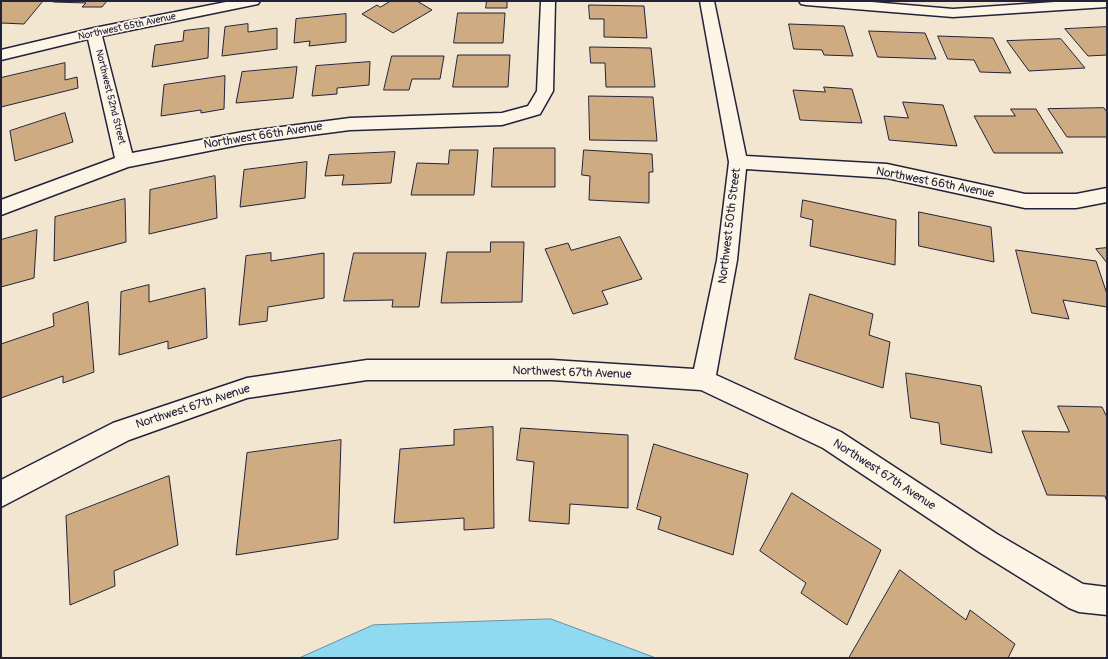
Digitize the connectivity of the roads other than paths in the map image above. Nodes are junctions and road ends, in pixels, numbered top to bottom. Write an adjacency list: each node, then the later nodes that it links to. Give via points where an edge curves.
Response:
1 (253, 1): 7 (street, Northwest 65th Avenue)
2 (548, 1): 9 (street, Northwest 66th Avenue, via 545,91 534,110 502,120 342,124 243,138)
3 (707, 1): 10 (street, Northwest 50th Street)
4 (806, 1): 6 (street, via 953,13)
5 (1107, 3): 6 (street)
6 (996, 5)
7 (94, 33): 8 (street, Northwest 65th Avenue); 9 (street, Northwest 52nd Street)
8 (1, 55)
9 (125, 161): 12 (street, Northwest 66th Avenue)
10 (738, 162): 11 (street, Northwest 66th Avenue, via 887,171 1025,201 1076,201); 13 (street, Northwest 50th Street, via 727,260)
11 (1107, 195)
12 (1, 208)
13 (703, 380): 14 (street, Northwest 67th Avenue, via 552,370 367,370 247,388 122,431); 15 (street, Northwest 67th Avenue, via 832,440 988,543 1079,598)
14 (1, 494)
15 (1107, 602)

